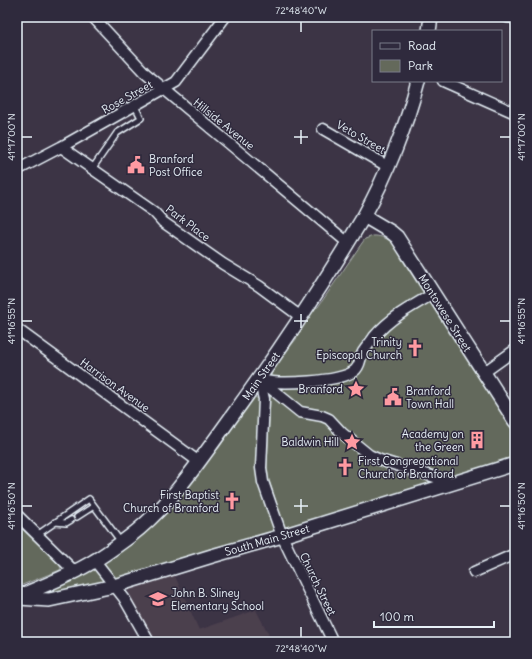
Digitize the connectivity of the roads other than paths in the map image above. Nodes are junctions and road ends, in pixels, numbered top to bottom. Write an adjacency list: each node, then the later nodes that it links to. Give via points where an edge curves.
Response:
1 (93, 17): 9 (street, Hillside Avenue, via 144,73)
2 (225, 17): 9 (street, Rose Street, via 183,74)
3 (431, 17): 6 (street)
4 (507, 17): 5 (street)
5 (515, 18)
6 (429, 30)
7 (418, 82): 14 (street, Main Street, via 409,113)
8 (445, 82): 11 (street)
9 (164, 90): 10 (street, Rose Street); 18 (street, Hillside Avenue)
10 (136, 106): 13 (street, Rose Street); 15 (lane, via 141,118 118,133)
11 (515, 113)
12 (323, 129): 14 (street, Veto Street)
13 (61, 147): 15 (street, Park Place); 16 (street, Rose Street)
14 (387, 166): 17 (street, Main Street)
15 (92, 169): 20 (street, Park Place, via 154,212 163,222)
16 (17, 170)
17 (364, 216): 18 (street, Main Street); 19 (street, Montowese Street, via 395,235)
18 (348, 242): 20 (street, Main Street)
19 (433, 294): 23 (street, Montowese Street); 24 (street, via 397,316 380,332 363,352 358,367 351,373 336,378 282,383)
20 (301, 317): 24 (street, Main Street)
21 (17, 329): 26 (street, Harrison Avenue)
22 (515, 350): 23 (street)
23 (483, 373): 25 (street, Montowese Street)
24 (259, 379): 26 (street, Main Street); 28 (street, via 300,412 329,419 372,457 438,478); 35 (street, Church Street, via 264,400 262,475)
25 (515, 422)
26 (199, 462): 36 (street, Main Street, via 155,514)
27 (515, 464): 28 (street, South Main Street)
28 (450, 485): 35 (street, South Main Street)
29 (94, 506): 31 (lane); 33 (lane, via 89,499); 36 (lane)
30 (17, 515): 34 (street)
31 (77, 517)
32 (71, 520): 33 (lane, via 66,524)
33 (56, 522): 34 (lane)
34 (37, 535): 39 (street)
35 (282, 536): 41 (street, South Main Street); 44 (street, Church Street)
36 (121, 542): 38 (street, Main Street)
37 (515, 554): 40 (street)
38 (95, 561): 39 (street, Main Street); 41 (street)
39 (75, 572): 42 (street, Main Street)
40 (474, 572)
41 (114, 586): 42 (street, South Main Street, via 49,600); 43 (street, via 124,598)
42 (17, 597)
43 (149, 642)
44 (333, 642)

